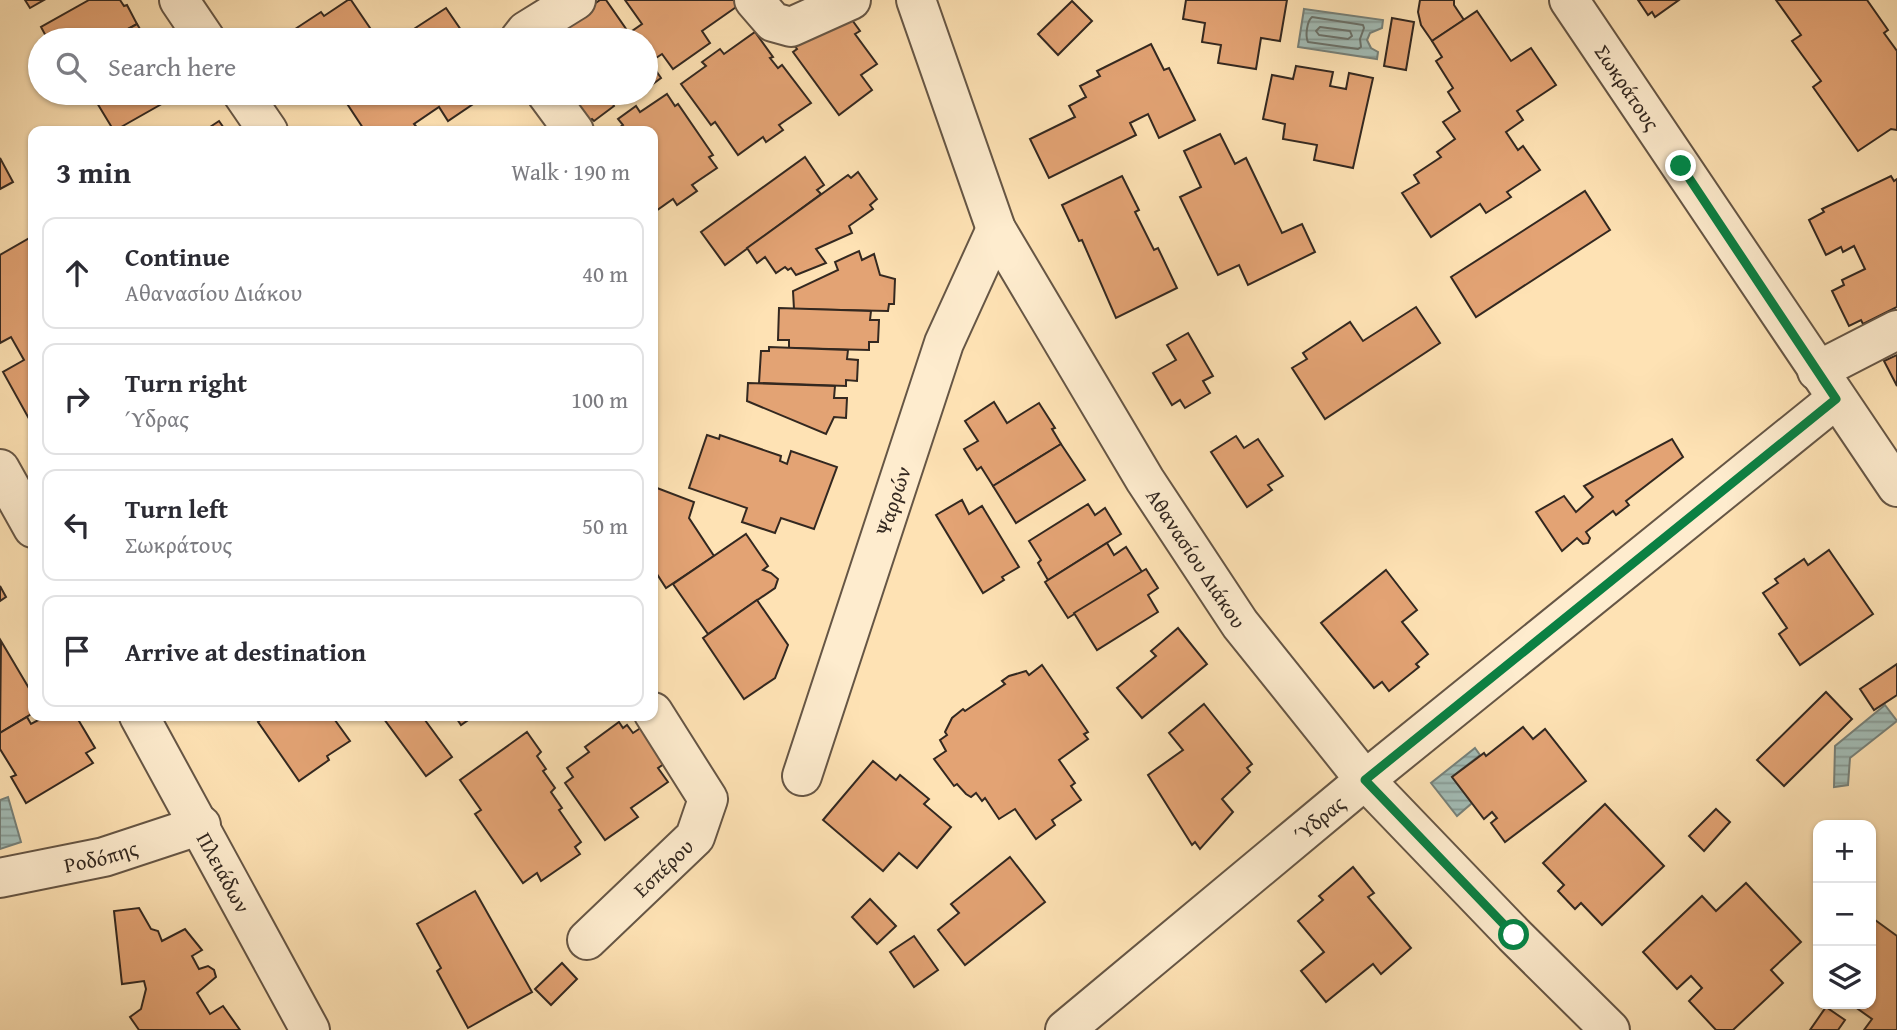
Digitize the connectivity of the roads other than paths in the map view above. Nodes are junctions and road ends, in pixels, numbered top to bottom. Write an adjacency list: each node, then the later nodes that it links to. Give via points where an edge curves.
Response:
1 (179, 0): 7 (street)
2 (576, 0): 8 (street)
3 (754, 0): 4 (street, via 773,22 790,27)
4 (850, 0)
5 (916, 0): 13 (street, Αθανασίου Διάκου)
6 (1569, 0): 15 (street, Σωκράτους)
7 (198, 28)
8 (531, 28)
9 (250, 105): 11 (street)
10 (555, 105): 12 (street)
11 (265, 126)
12 (570, 126)
13 (996, 229): 21 (street, Ψαρρών, via 944,343); 22 (street, Αθανασίου Διάκου, via 1145,480 1240,624)
14 (1897, 330): 15 (street, Ύδρας)
15 (1826, 385): 17 (street, Σωκράτους); 22 (street, Ύδρας)
16 (0, 469): 18 (street)
17 (1897, 487)
18 (28, 519)
19 (658, 720): 25 (street, Εσπέρου, via 708,799 695,837)
20 (142, 721): 23 (street, Πλειάδων)
21 (802, 776)
22 (1365, 780): 27 (street, Ύδρας); 28 (street, Αθανασίου Διάκου)
23 (201, 825): 24 (street, Ροδόπης, via 104,857); 26 (street, Πλειάδων)
24 (0, 878)
25 (587, 940)
26 (310, 1030)
27 (1065, 1030)
28 (1610, 1030)

